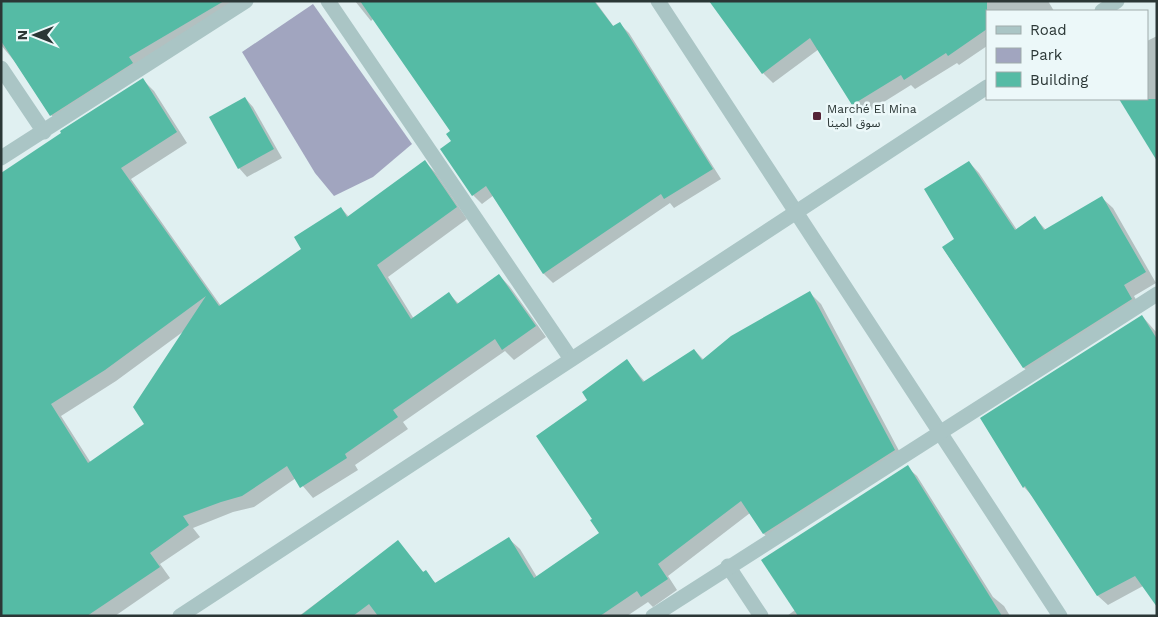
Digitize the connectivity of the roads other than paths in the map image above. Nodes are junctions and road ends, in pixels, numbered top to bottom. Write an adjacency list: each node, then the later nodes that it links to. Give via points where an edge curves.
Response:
1 (246, 1): 8 (street)
2 (328, 1): 12 (street)
3 (658, 1): 10 (street)
4 (1117, 1): 5 (street)
5 (1104, 10)
6 (1, 68): 8 (street)
7 (986, 88): 10 (street)
8 (44, 132): 9 (street)
9 (1, 158)
10 (796, 212): 12 (street); 13 (street)
11 (1157, 294): 13 (street)
12 (571, 359): 15 (street)
13 (940, 432): 14 (street); 19 (street)
14 (728, 566): 17 (street); 18 (street)
15 (203, 610): 16 (street)
16 (180, 616)
17 (653, 616)
18 (761, 616)
19 (1060, 616)

